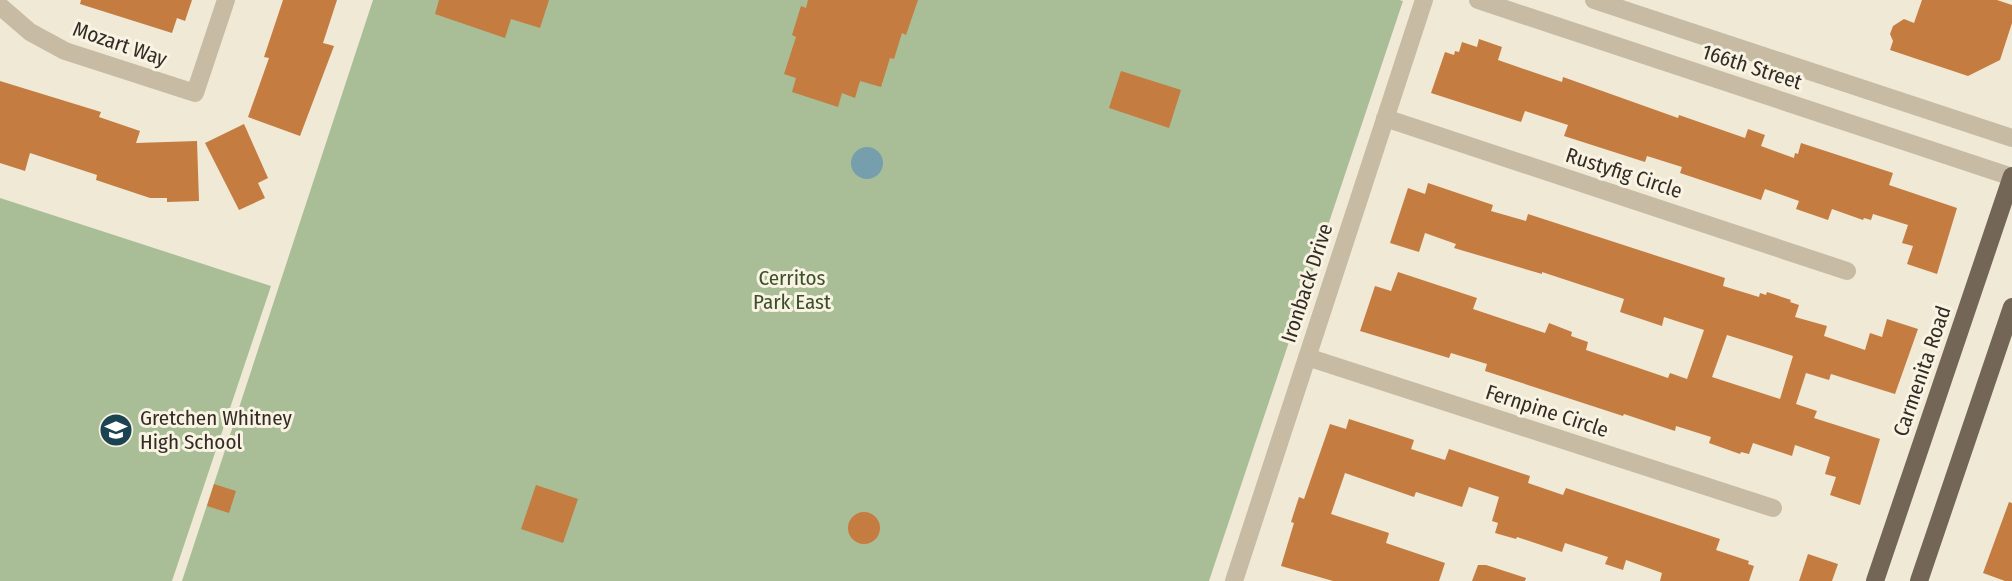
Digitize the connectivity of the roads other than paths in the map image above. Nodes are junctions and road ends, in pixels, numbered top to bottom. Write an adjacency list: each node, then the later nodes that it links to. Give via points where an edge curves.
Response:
1 (226, 0): 5 (street, Mozart Way, via 195,93 65,51 30,32)
2 (1424, 0): 6 (street, Ironback Drive)
3 (1478, 0): 8 (street, 166th Street)
4 (1594, 0): 7 (street, 166th Street)
5 (0, 6)
6 (1385, 118): 9 (street, Rustyfig Circle); 11 (street, Ironback Drive)
7 (2012, 138)
8 (2012, 176): 14 (main road, Carmenita Road)
9 (1847, 271)
10 (2012, 307): 15 (main road)
11 (1307, 357): 12 (street, Fernpine Circle); 13 (street, Ironback Drive)
12 (1773, 508)
13 (1234, 581)
14 (1875, 581)
15 (1919, 581)

